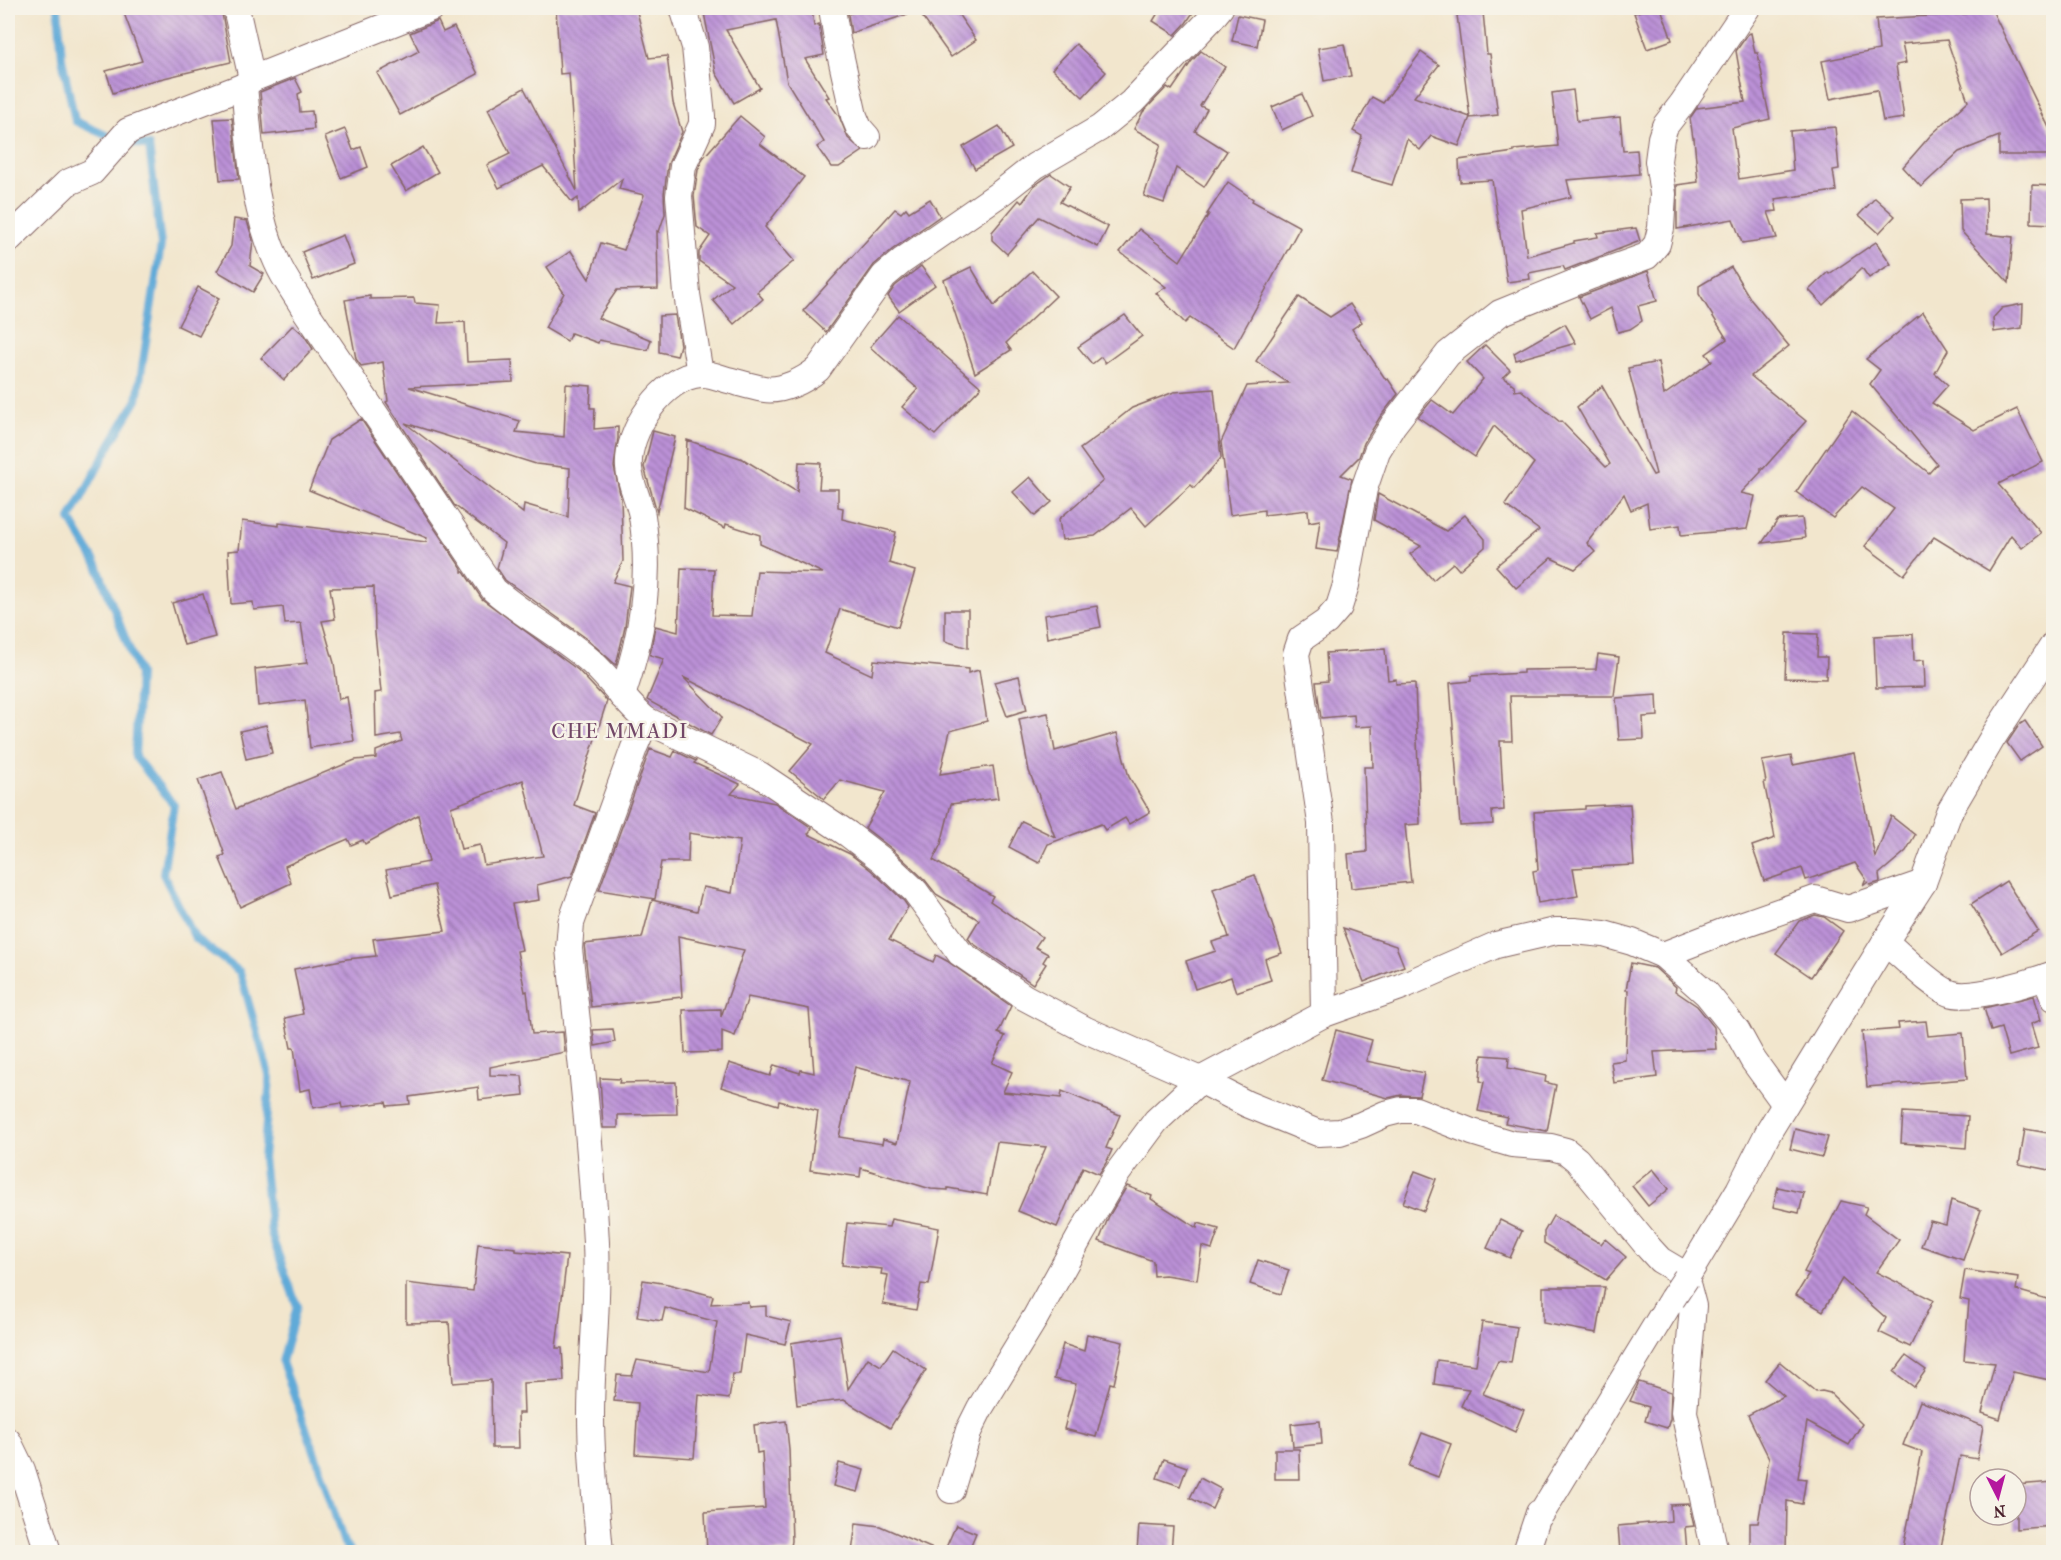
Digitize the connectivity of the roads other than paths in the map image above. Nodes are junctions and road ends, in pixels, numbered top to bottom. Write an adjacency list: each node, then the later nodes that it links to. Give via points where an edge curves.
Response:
1 (236, 8): 7 (street)
2 (431, 8): 7 (street)
3 (683, 8): 10 (street, via 695,47 702,116 683,166 679,196 687,294)
4 (832, 8): 8 (street, via 854,116)
5 (1220, 8): 10 (street, via 1132,102 1100,128 1035,166 884,276 813,373 780,388 765,389)
6 (1747, 8): 18 (street, via 1665,126 1658,161 1663,194 1661,228 1657,244 1647,256 1500,313 1448,354 1377,451 1364,489 1340,607 1301,639 1296,654 1321,823)
7 (248, 82): 9 (street, via 128,131 92,172 67,183); 12 (street, via 259,206 277,263 305,310 494,590 583,654)
8 (867, 137)
9 (8, 240)
10 (700, 374): 12 (street, via 682,379 663,393 645,415 630,450 629,469 642,516 646,590 643,619)
11 (2054, 644): 14 (street, via 1949,812)
12 (622, 696): 13 (street)
13 (646, 720): 19 (street, via 760,775 848,834 915,891 960,953 1024,997 1086,1030); 25 (street, via 571,923 569,949 596,1243 591,1415)
14 (1923, 884): 15 (street); 16 (street, via 1848,909 1815,899)
15 (1885, 942): 17 (street, via 1951,994); 20 (street)
16 (1663, 955): 18 (street, via 1604,934 1556,931 1496,945 1400,987); 20 (street, via 1707,994)
17 (2051, 983)
18 (1324, 1014): 19 (street)
19 (1200, 1080): 21 (street, via 1318,1133 1340,1132 1385,1114 1416,1110 1512,1144 1566,1151); 23 (street, via 1156,1121 1116,1175 980,1408 969,1430)
20 (1785, 1104): 21 (street)
21 (1682, 1284): 26 (street, via 1539,1514); 27 (street, via 1681,1275 1688,1287 1693,1315 1684,1412)
22 (8, 1441): 24 (street)
23 (951, 1490)
24 (48, 1552)
25 (600, 1552)
26 (1526, 1552)
27 (1715, 1552)

